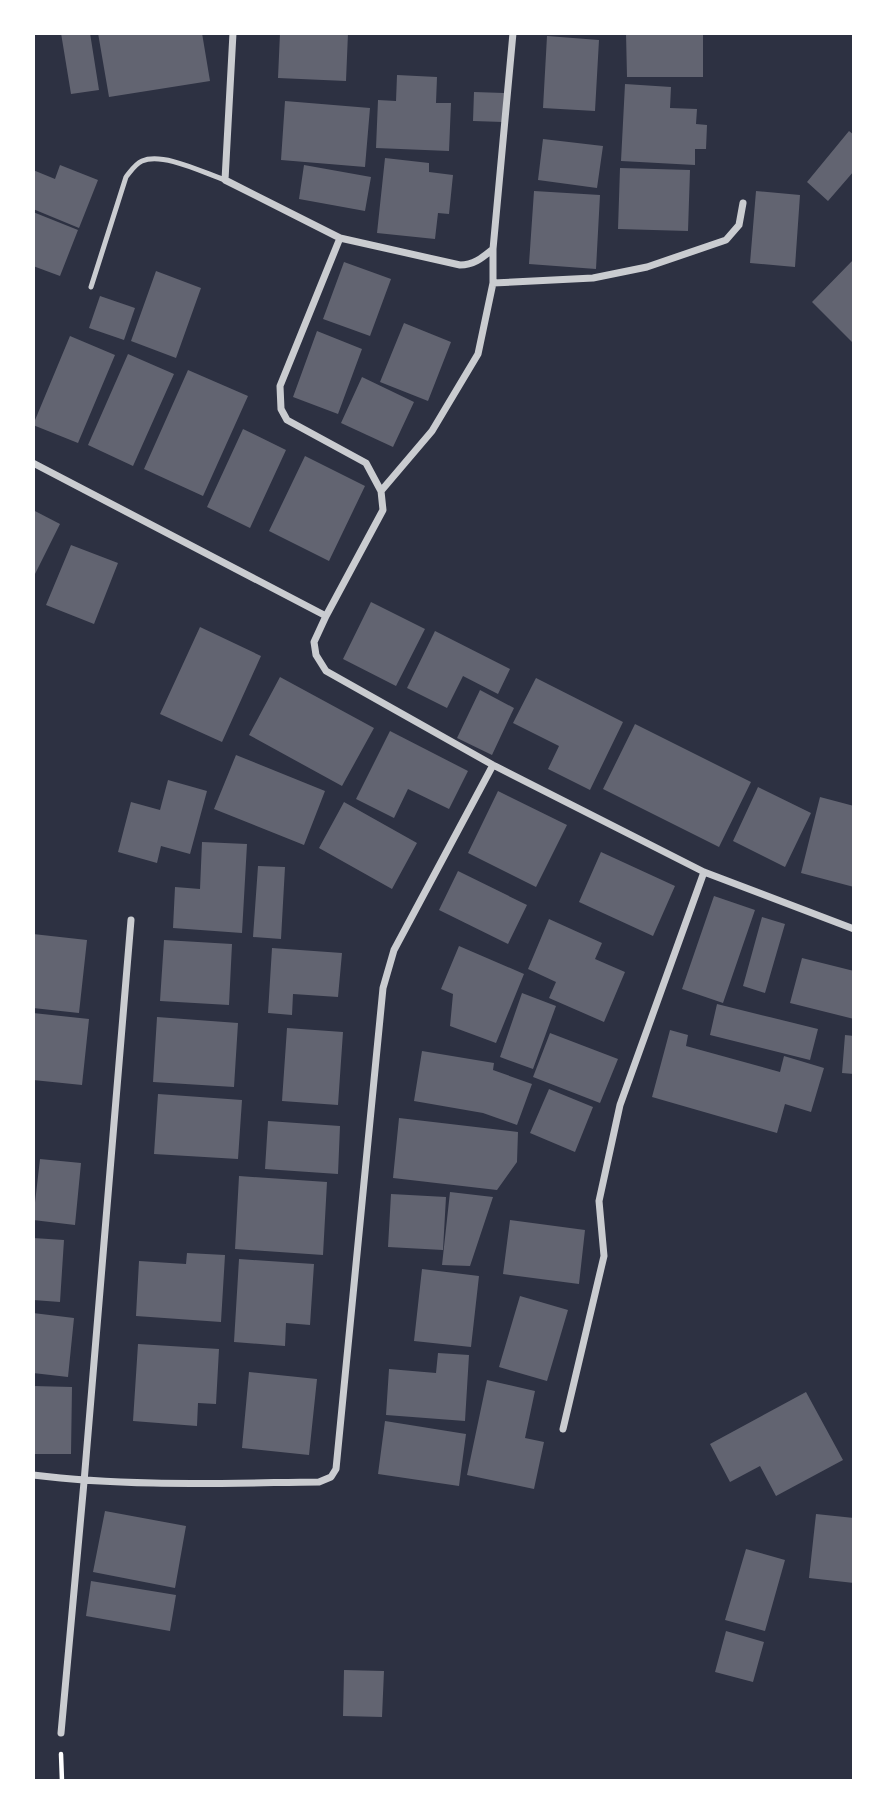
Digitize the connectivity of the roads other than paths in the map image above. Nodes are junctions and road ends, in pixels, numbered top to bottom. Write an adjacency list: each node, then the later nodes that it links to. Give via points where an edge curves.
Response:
1 (233, 33): 3 (street)
2 (513, 33): 6 (street)
3 (225, 180): 5 (street); 8 (lane, via 155,158 136,165 126,177)
4 (743, 203): 7 (street, via 739,225 726,240 647,267 593,278)
5 (340, 237): 6 (street, via 460,265 477,262); 10 (street, via 280,386 281,409 287,420 366,463)
6 (493, 249): 7 (street)
7 (493, 283): 10 (street, via 478,354 432,431)
8 (91, 287)
9 (33, 463): 11 (street)
10 (381, 491): 11 (street, via 383,510)
11 (326, 616): 12 (street, via 314,642 326,671)
12 (493, 765): 13 (street); 18 (street, via 394,950 383,988 337,1469 319,1482)
13 (704, 872): 15 (street); 16 (street, via 620,1105 599,1201 604,1256)
14 (131, 920): 18 (street)
15 (854, 929)
16 (563, 1429)
17 (33, 1475): 18 (street)
18 (84, 1482): 19 (street)
19 (61, 1733)

